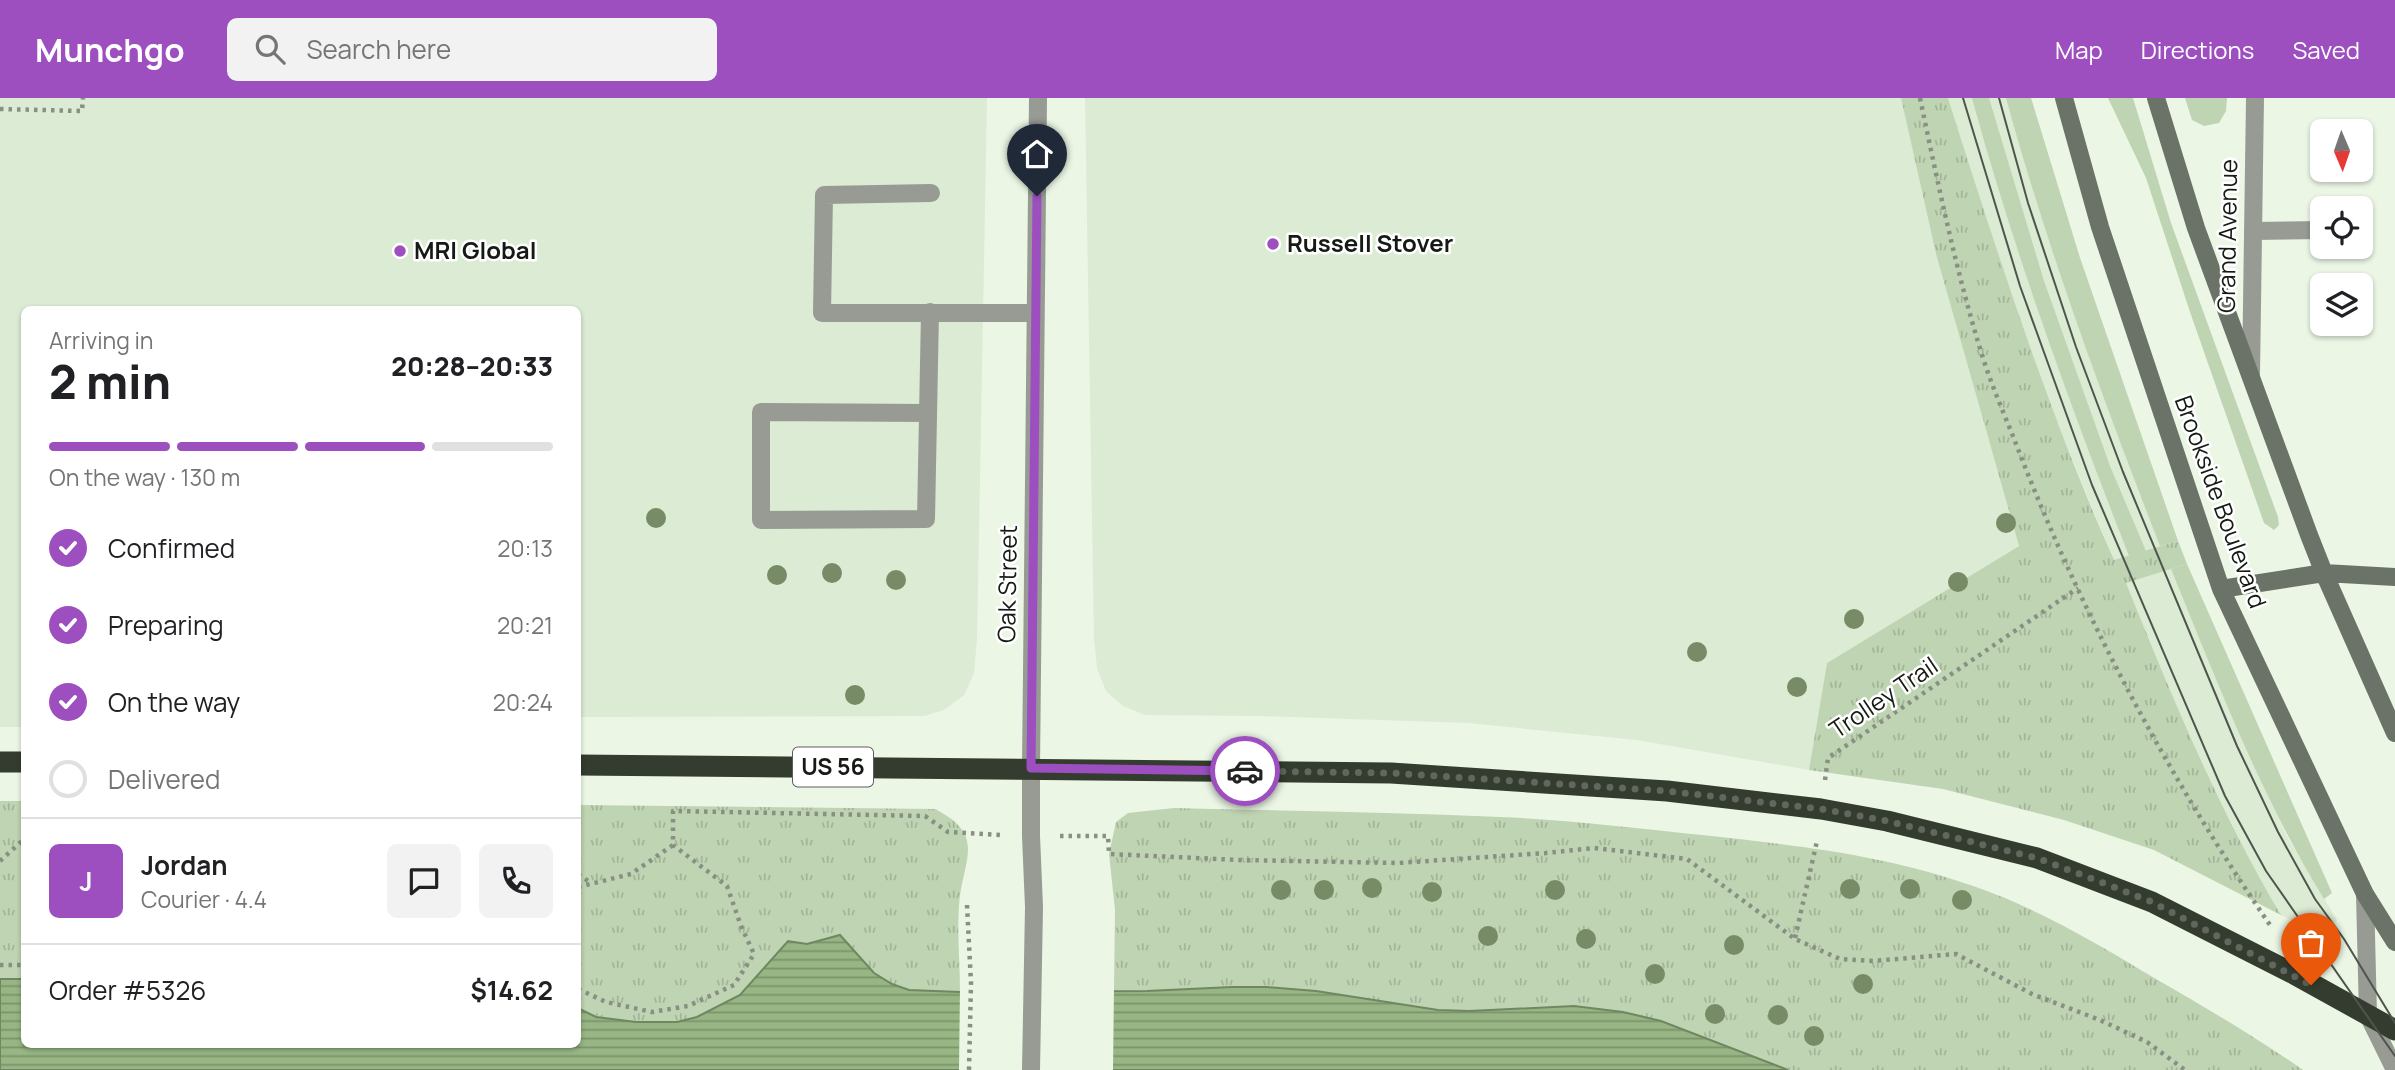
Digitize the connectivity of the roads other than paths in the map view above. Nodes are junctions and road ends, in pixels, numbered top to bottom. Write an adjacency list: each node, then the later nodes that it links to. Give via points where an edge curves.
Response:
1 (1038, 98): 9 (street, Oak Street)
2 (2064, 98): 14 (main road, Brookside Boulevard, via 2100,226)
3 (2156, 98): 10 (main road, via 2196,228)
4 (2255, 98): 7 (street, Grand Avenue)
5 (931, 193): 8 (street, via 824,195 822,313)
6 (2310, 230): 7 (street)
7 (2253, 231): 10 (street, Grand Avenue)
8 (930, 312): 9 (street); 11 (street)
9 (1035, 313): 19 (street, Oak Street)
10 (2251, 374): 12 (main road)
11 (928, 413): 11 (street, via 926,519 761,520 761,412)
12 (2323, 573): 13 (main road); 14 (main road); 15 (main road)
13 (2395, 577)
14 (2221, 589): 20 (main road, Brookside Boulevard)
15 (2395, 733)
16 (0, 762): 17 (highway)
17 (21, 762)
18 (581, 765): 19 (highway, US 56)
19 (1031, 768): 22 (highway, US 56, via 1391,773 1667,791 1887,821 2037,858 2152,902); 24 (street, Oak Street)
20 (2365, 894): 21 (main road, Brookside Boulevard); 22 (street)
21 (2395, 942)
22 (2368, 1015): 23 (highway, US 56); 25 (street)
23 (2395, 1030)
24 (1031, 1070)
25 (2395, 1070)

